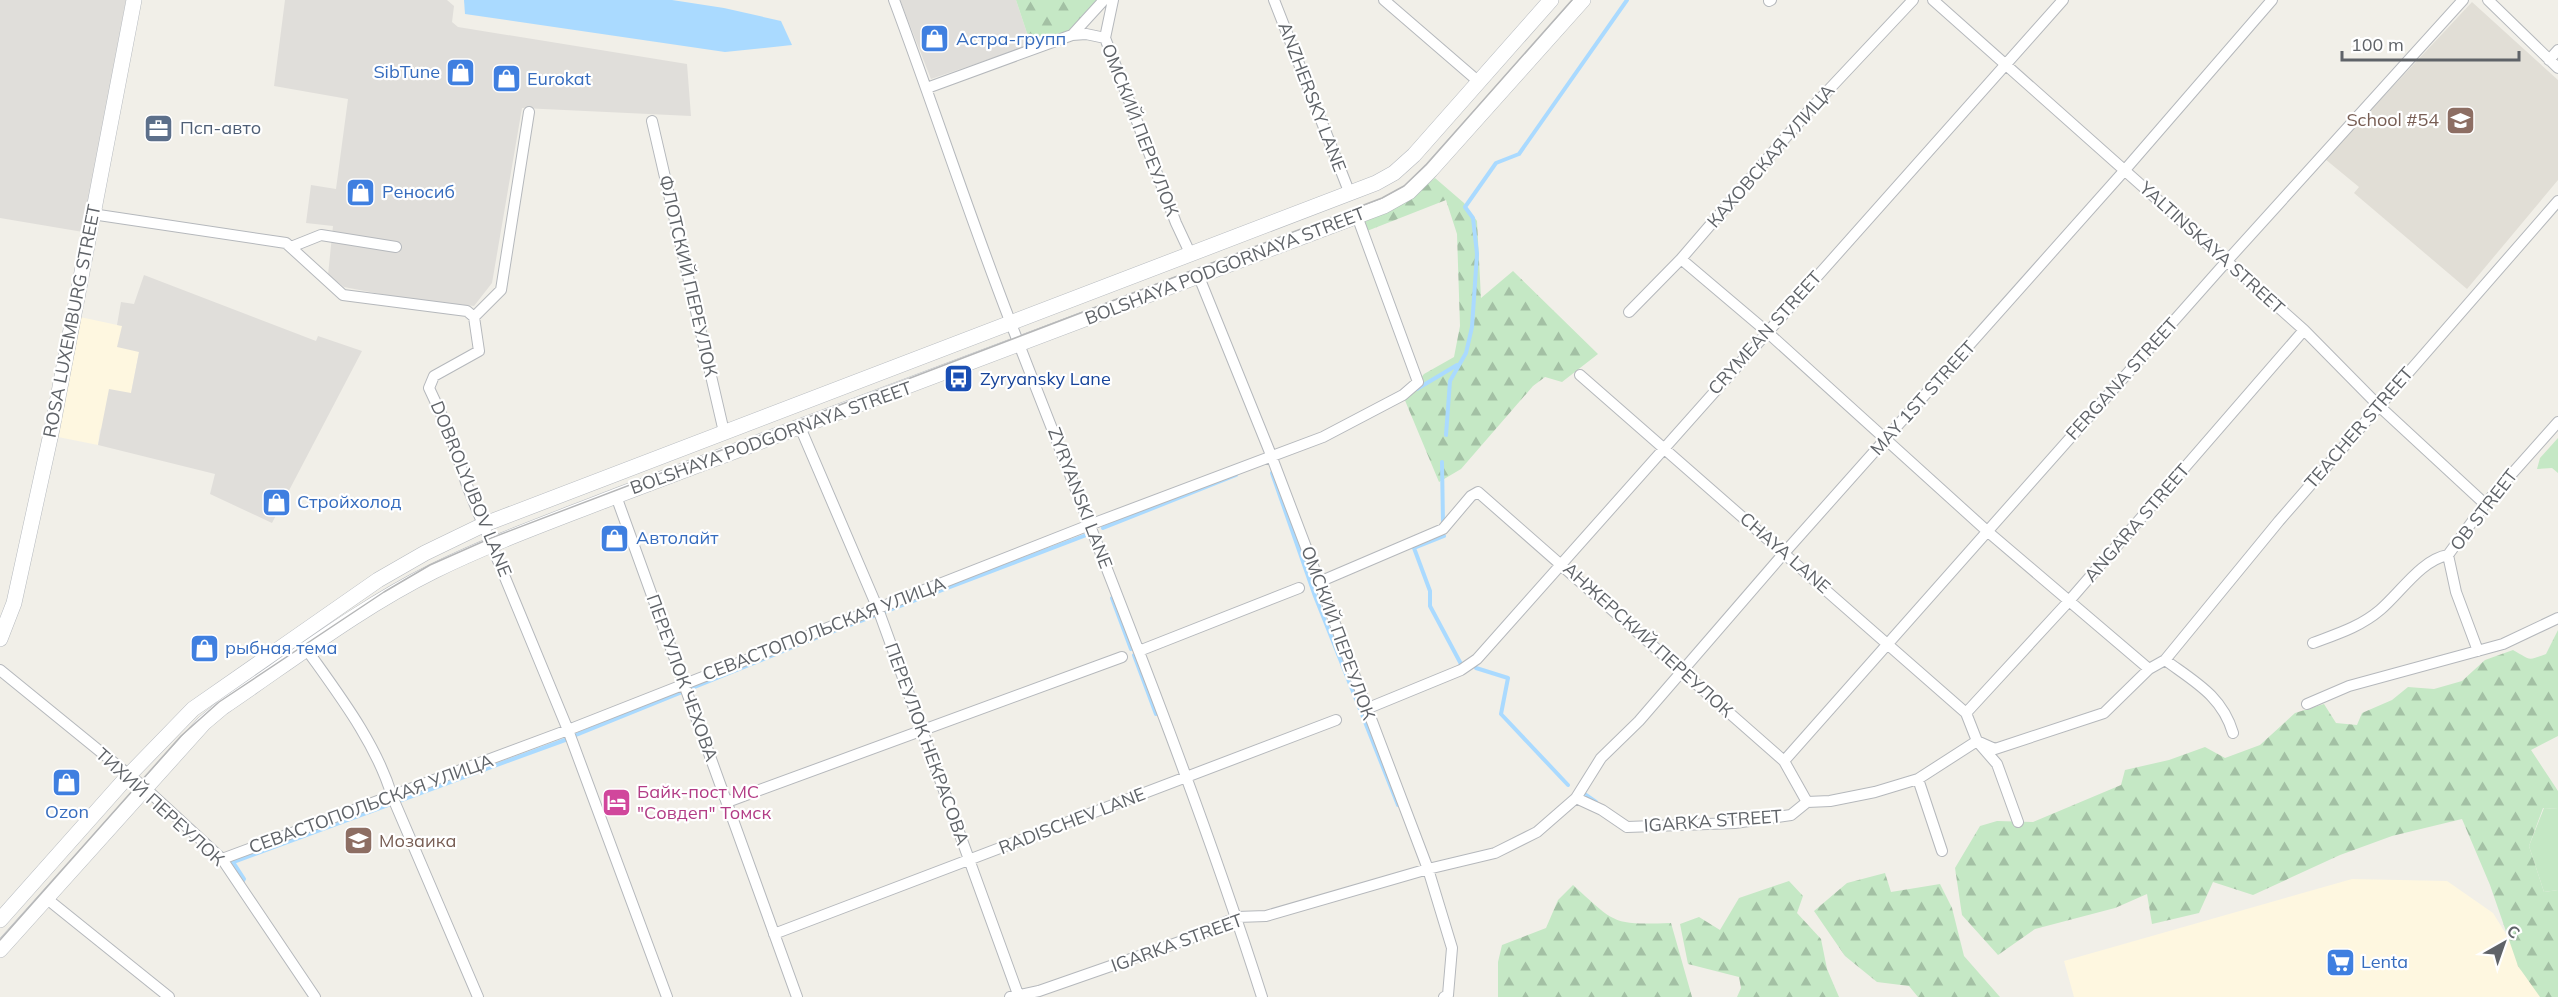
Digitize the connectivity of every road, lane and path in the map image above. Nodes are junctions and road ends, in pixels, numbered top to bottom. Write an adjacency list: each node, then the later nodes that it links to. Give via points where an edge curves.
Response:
1 (134, 0): 28 (main road, ROSA LUXEMBURG STREET)
2 (894, 0): 22 (street, ZYRYANSKI LANE)
3 (1104, 0): 15 (street)
4 (1113, 0): 16 (street)
5 (1274, 0): 26 (street, ANZHERSKY LANE)
6 (1384, 0): 21 (street)
7 (1551, 0): 21 (main road, BOLSHAYA PODGORNAYA STREET)
8 (1583, 0): 29 (main road, BOLSHAYA PODGORNAYA STREET, via 1410,192)
9 (1913, 0): 33 (street, КАХОВСКАЯ УЛИЦА, via 1805,115)
10 (1933, 0): 19 (street, YALTINSKAYA STREET)
11 (2063, 0): 19 (street, CRYMEAN STREET)
12 (2272, 0): 25 (street, MAY 1ST STREET)
13 (2463, 0): 34 (street, FERGANA STREET)
14 (2488, 0): 18 (street)
15 (1072, 35): 16 (street, ОМСКИЙ ПЕРЕУЛОК); 22 (street)
16 (1105, 38): 32 (street, ОМСКИЙ ПЕРЕУЛОК)
17 (2558, 50): 18 (street)
18 (2549, 60): 20 (street)
19 (2003, 65): 25 (street, YALTINSKAYA STREET); 40 (street, CRYMEAN STREET)
20 (2558, 68)
21 (1479, 82): 26 (main road, BOLSHAYA PODGORNAYA STREET, via 1401,167)
22 (927, 88): 38 (street, ZYRYANSKI LANE)
23 (529, 112): 37 (street, via 501,290)
24 (652, 121): 46 (street, ФЛОТСКИЙ ПЕРЕУЛОК)
25 (2124, 171): 34 (street, YALTINSKAYA STREET); 47 (street, MAY 1ST STREET)
26 (1350, 194): 32 (main road, BOLSHAYA PODGORNAYA STREET)
27 (2558, 201): 43 (street, TEACHER STREET)
28 (92, 214): 31 (street, via 286,243); 64 (main road, ROSA LUXEMBURG STREET, via 52,429 19,580)
29 (1357, 216): 35 (main road, BOLSHAYA PODGORNAYA STREET); 49 (street, СЕВАСТОПОЛЬСКАЯ УЛИЦА, via 1418,382 1403,395 1323,437)
30 (396, 247): 31 (street, via 321,235)
31 (291, 248): 37 (street, via 343,295 467,311)
32 (1190, 253): 38 (main road, BOLSHAYA PODGORNAYA STREET)
33 (1681, 259): 36 (street, КАХОВСКАЯ УЛИЦА); 40 (street)
34 (2226, 262): 39 (street, YALTINSKAYA STREET); 54 (street, FERGANA STREET)
35 (1199, 277): 41 (main road, BOLSHAYA PODGORNAYA STREET); 49 (street, ОМСКИЙ ПЕРЕУЛОК)
36 (1629, 312)
37 (474, 317): 52 (street, DOBROLYUBOV LANE, via 479,351 434,376 429,388)
38 (1010, 321): 41 (street, ZYRYANSKI LANE); 46 (main road, BOLSHAYA PODGORNAYA STREET)
39 (2304, 330): 43 (street, YALTINSKAYA STREET); 61 (street, ANGARA STREET)
40 (1766, 332): 47 (street); 48 (street, CRYMEAN STREET)
41 (1020, 345): 45 (main road, BOLSHAYA PODGORNAYA STREET); 53 (street, ZYRYANSKI LANE)
42 (1580, 375): 48 (street, CHAYA LANE)
43 (2379, 406): 51 (street, YALTINSKAYA STREET); 71 (street, TEACHER STREET)
44 (2558, 422): 51 (street, OB STREET)
45 (800, 427): 50 (main road, BOLSHAYA PODGORNAYA STREET); 62 (street, ПЕРЕУЛОК НЕКРАСОВА)
46 (724, 432): 52 (main road, BOLSHAYA PODGORNAYA STREET)
47 (1885, 441): 54 (street); 56 (street, MAY 1ST STREET)
48 (1664, 447): 56 (street, CHAYA LANE); 58 (street, CRYMEAN STREET)
49 (1271, 454): 53 (street, СЕВАСТОПОЛЬСКАЯ УЛИЦА); 59 (street, ОМСКИЙ ПЕРЕУЛОК)
50 (616, 496): 55 (main road, BOLSHAYA PODGORNAYA STREET); 75 (street, ПЕРЕУЛОК ЧЕХОВА)
51 (2484, 504): 57 (street, OB STREET)
52 (485, 524): 55 (street, DOBROLYUBOV LANE); 85 (main road, BOLSHAYA PODGORNAYA STREET, via 378,580 212,693 172,727)
53 (1092, 524): 62 (street, СЕВАСТОПОЛЬСКАЯ УЛИЦА); 68 (street, ZYRYANSKI LANE)
54 (1987, 531): 61 (street); 65 (street, FERGANA STREET)
55 (494, 544): 67 (main road, BOLSHAYA PODGORNAYA STREET, via 387,598); 80 (street, DOBROLYUBOV LANE)
56 (1785, 552): 65 (street, CHAYA LANE); 74 (street, MAY 1ST STREET)
57 (2448, 555): 66 (street, OB STREET, via 2435,557 2357,627); 69 (street, via 2456,592)
58 (1560, 562): 59 (street, АНЖЕРСКИЙ ПЕРЕУЛОК, via 1475,492 1443,529); 74 (street, АНЖЕРСКИЙ ПЕРЕУЛОК); 77 (street, CRYMEAN STREET, via 1467,667)
59 (1319, 582): 77 (street, ОМСКИЙ ПЕРЕУЛОК)
60 (1299, 588): 68 (street)
61 (2068, 601): 72 (street); 78 (street, ANGARA STREET)
62 (878, 609): 75 (street, СЕВАСТОПОЛЬСКАЯ УЛИЦА); 81 (street, ПЕРЕУЛОК НЕКРАСОВА)
63 (2558, 618): 69 (street, via 2503,644)
64 (0, 639)
65 (1888, 643): 78 (street, CHAYA LANE); 84 (street, FERGANA STREET)
66 (2313, 643)
67 (307, 650): 88 (main road, BOLSHAYA PODGORNAYA STREET, via 223,707 186,740); 89 (street, via 346,706 386,775)
68 (1140, 651): 86 (street, ZYRYANSKI LANE)
69 (2478, 651): 76 (street, via 2349,686)
70 (1122, 657): 81 (street)
71 (2165, 660): 72 (street); 82 (street, via 2212,696 2227,715)
72 (2149, 669): 83 (street, via 2104,713 1995,749)
73 (0, 670): 85 (street, ТИХИЙ ПЕРЕУЛОК)
74 (1682, 671): 84 (street, АНЖЕРСКИЙ ПЕРЕУЛОК); 90 (street, MAY 1ST STREET, via 1602,758)
75 (684, 684): 80 (street, СЕВАСТОПОЛЬСКАЯ УЛИЦА); 91 (street, ПЕРЕУЛОК ЧЕХОВА)
76 (2307, 704)
77 (1366, 709): 97 (street, ОМСКИЙ ПЕРЕУЛОК)
78 (1966, 713): 83 (street, CHAYA LANE)
79 (1336, 720): 86 (street, RADISCHEV LANE)
80 (568, 730): 89 (street, СЕВАСТОПОЛЬСКАЯ УЛИЦА); 107 (street, DOBROLYUBOV LANE)
81 (921, 731): 91 (street); 96 (street, ПЕРЕУЛОК НЕКРАСОВА)
82 (2233, 733)
83 (1977, 741): 87 (street, IGARKA STREET); 93 (street, CHAYA LANE, via 1997,764)
84 (1784, 761): 92 (street, АНЖЕРСКИЙ ПЕРЕУЛОК)
85 (128, 776): 88 (street, ТИХИЙ ПЕРЕУЛОК); 100 (main road, BOLSHAYA PODGORNAYA STREET)
86 (1187, 778): 96 (street, RADISCHEV LANE); 99 (street, ZYRYANSKI LANE)
87 (1918, 779): 92 (street, IGARKA STREET, via 1830,801); 94 (street)
88 (145, 788): 95 (street, ТИХИЙ ПЕРЕУЛОК); 98 (main road, BOLSHAYA PODGORNAYA STREET)
89 (392, 796): 95 (street, СЕВАСТОПОЛЬСКАЯ УЛИЦА); 106 (street)
90 (1576, 798): 92 (street, IGARKA STREET, via 1627,827 1735,823 1791,815); 97 (street, IGARKA STREET, via 1537,832 1495,853)
91 (727, 802): 101 (street, ПЕРЕУЛОК ЧЕХОВА)
92 (1807, 802)
93 (2018, 822)
94 (1942, 851)
95 (222, 859): 105 (street, ТИХИЙ ПЕРЕУЛОК)
96 (970, 860): 101 (street, RADISCHEV LANE); 109 (street, ПЕРЕУЛОК НЕКРАСОВА)
97 (1428, 869): 99 (street, IGARKA STREET, via 1266,916); 103 (street, ОМСКИЙ ПЕРЕУЛОК, via 1452,948)
98 (46, 898): 102 (main road, BOLSHAYA PODGORNAYA STREET); 104 (street)
99 (1237, 917): 109 (street, IGARKA STREET, via 1191,938); 110 (street, ZYRYANSKI LANE)
100 (0, 920)
101 (774, 934): 108 (street, ПЕРЕУЛОК ЧЕХОВА)
102 (0, 950)
103 (1446, 996)
104 (169, 997)
105 (315, 997)
106 (478, 997)
107 (667, 997)
108 (797, 997)
109 (1016, 997)
110 (1262, 997)

